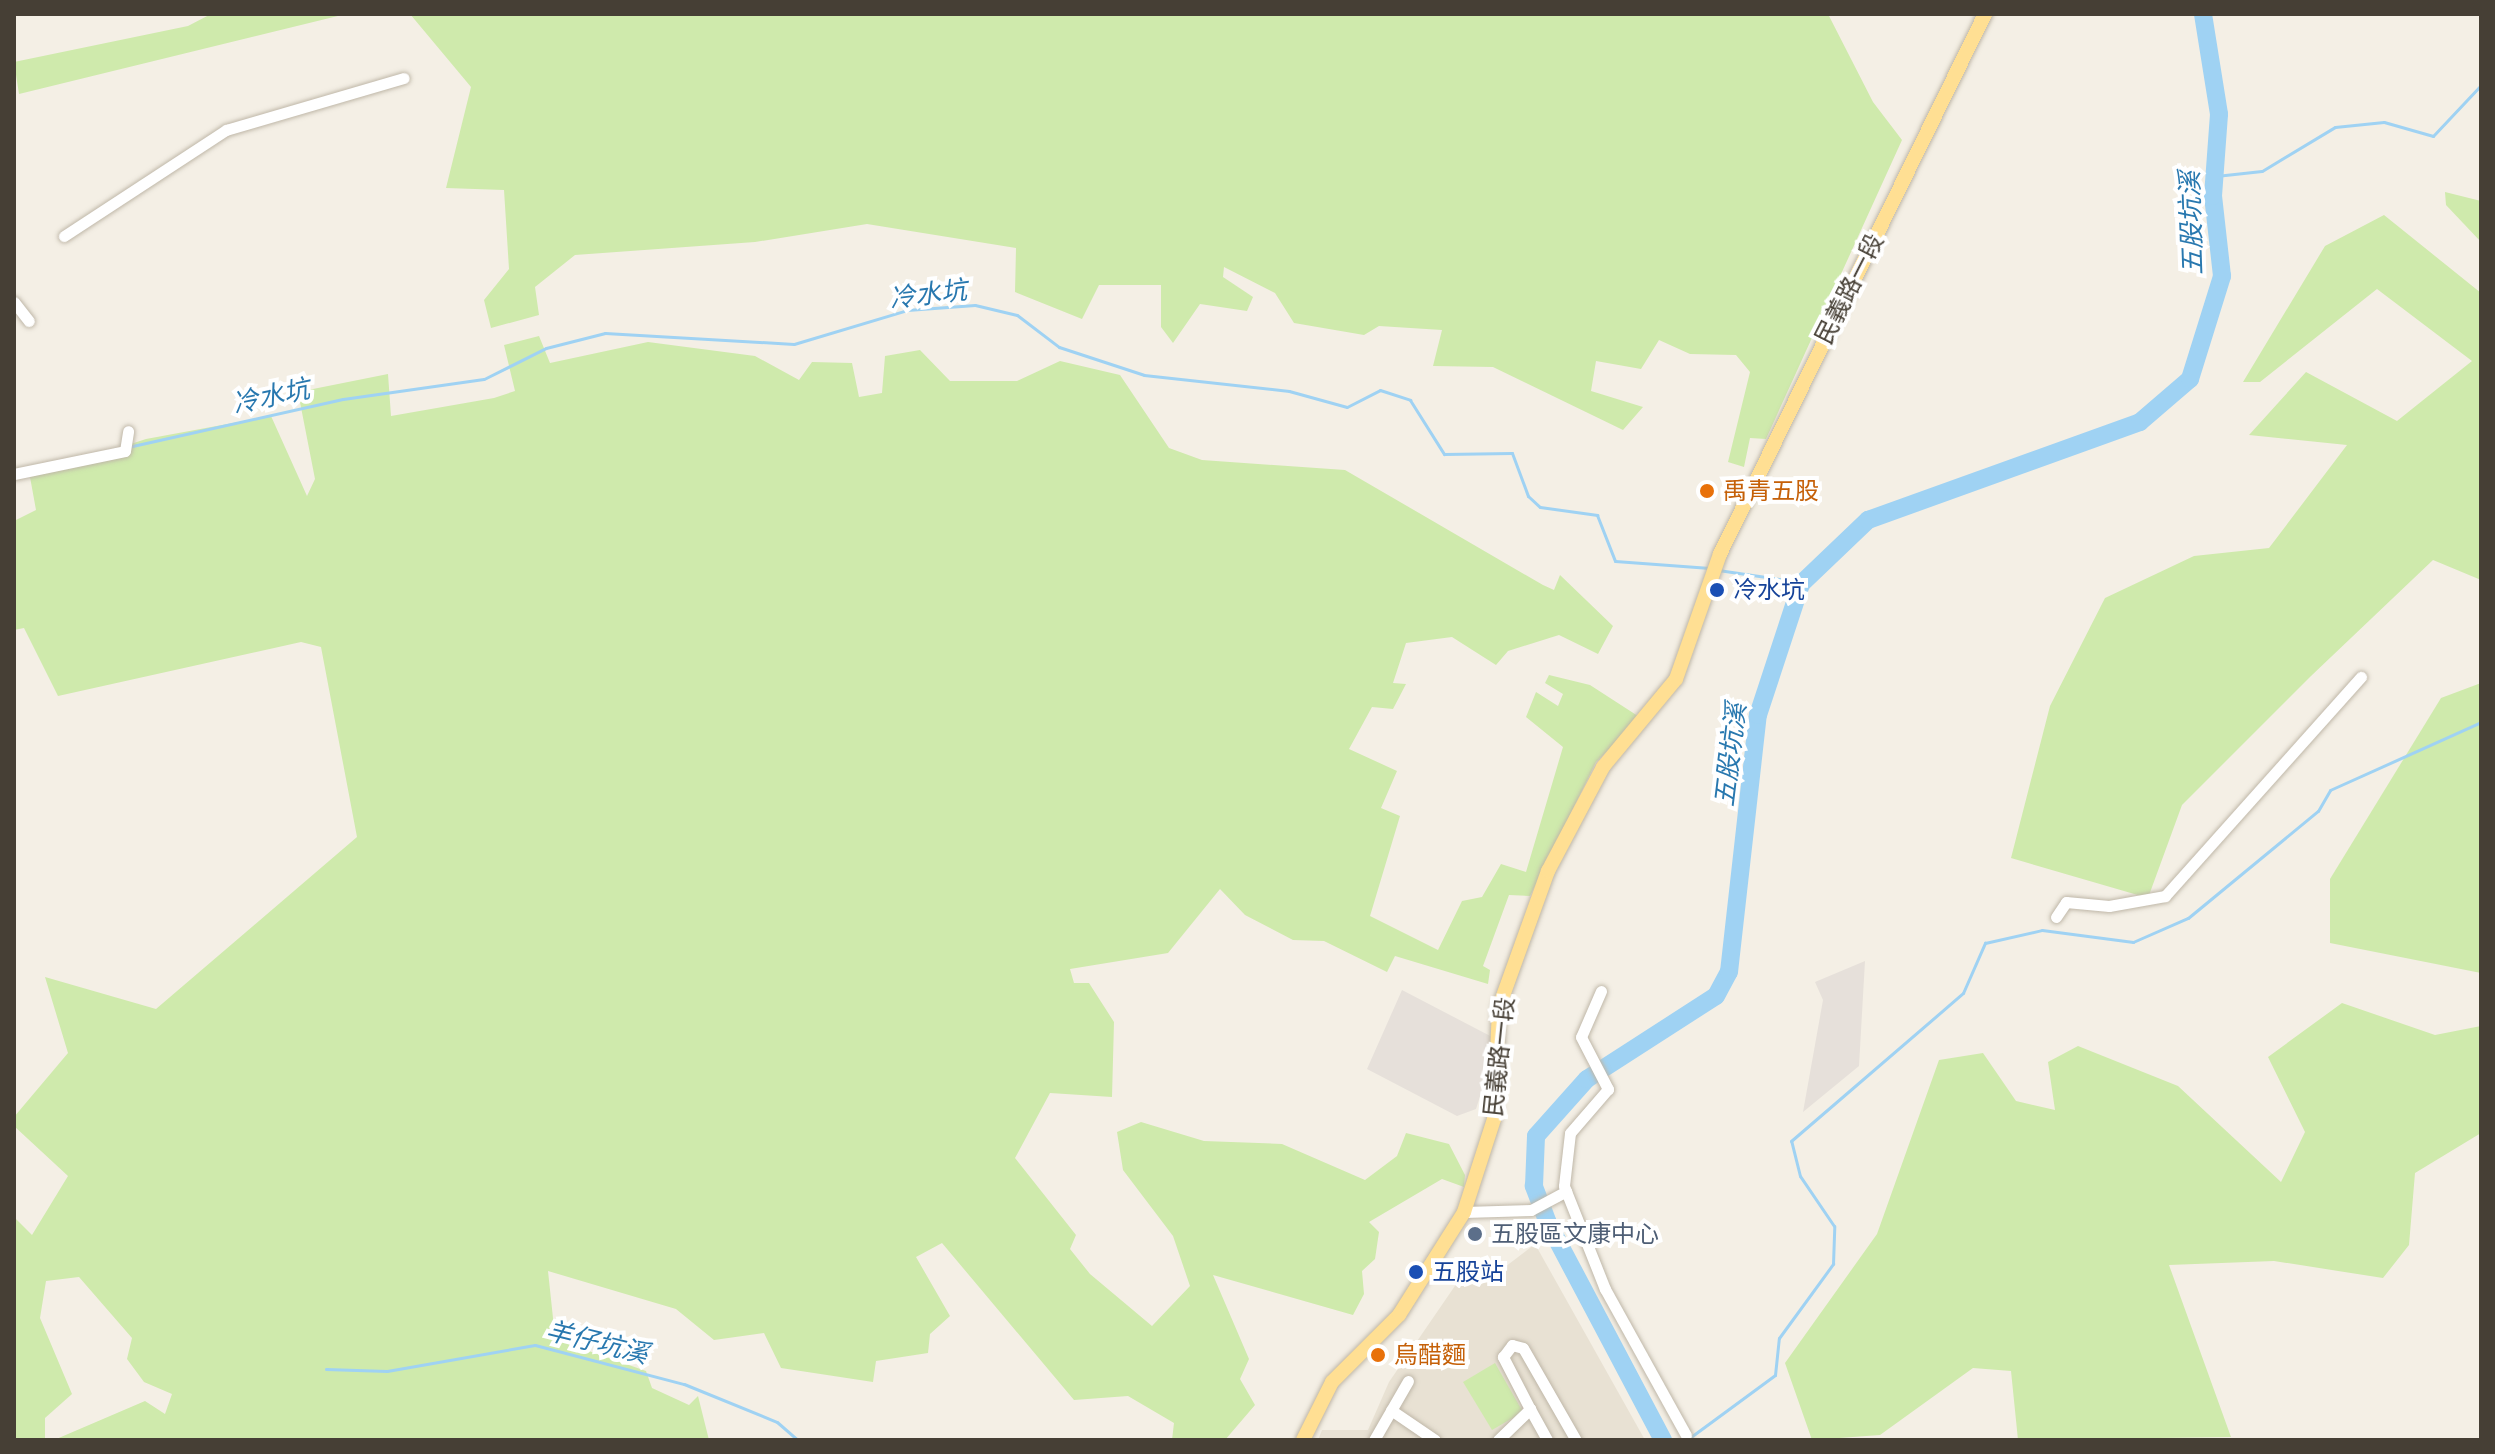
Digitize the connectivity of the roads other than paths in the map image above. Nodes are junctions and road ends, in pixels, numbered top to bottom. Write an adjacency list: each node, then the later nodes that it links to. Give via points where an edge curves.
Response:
1 (1985, 14): 12 (main road, 民義路一段, via 1714,569 1676,679 1603,767 1548,871 1499,1007 1494,1119)
2 (404, 78): 3 (street, via 226,130)
3 (64, 236)
4 (14, 302): 5 (street)
5 (29, 321)
6 (126, 442): 7 (street)
7 (14, 474)
8 (2361, 677): 9 (street, via 2165,896 2109,906 2066,902)
9 (2056, 917)
10 (1601, 991): 11 (street, via 1581,1037 1608,1089 1570,1133)
11 (1563, 1193): 12 (street, via 1531,1210); 16 (street, via 1605,1289)
12 (1464, 1212): 17 (main road, 民義路一段, via 1399,1315 1332,1382)
13 (1408, 1381): 15 (street)
14 (1530, 1409): 20 (street); 21 (street); 22 (street, via 1503,1357 1512,1345 1523,1348)
15 (1391, 1410): 18 (street); 19 (street)
16 (1686, 1435)
17 (1303, 1440)
18 (1374, 1440)
19 (1435, 1440)
20 (1498, 1440)
21 (1547, 1440)
22 (1576, 1440)

